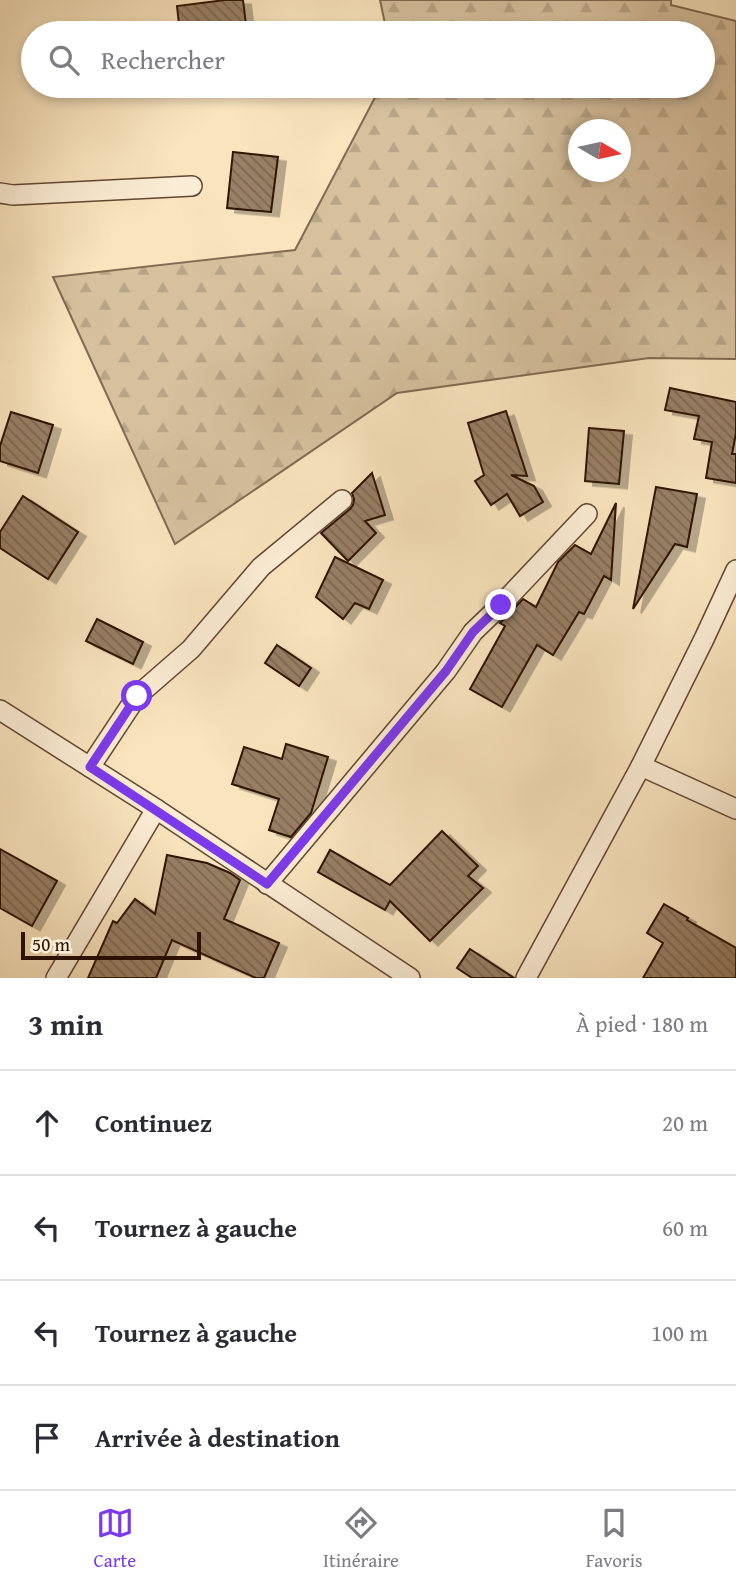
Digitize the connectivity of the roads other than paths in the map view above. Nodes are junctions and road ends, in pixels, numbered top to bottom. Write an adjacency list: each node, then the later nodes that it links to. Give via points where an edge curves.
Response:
1 (192, 186): 2 (street)
2 (0, 193)
3 (342, 500): 8 (street, via 261,567 191,649 137,696)
4 (587, 514): 11 (street, via 473,632 446,671)
5 (736, 570): 7 (street)
6 (0, 710): 8 (street)
7 (641, 766): 10 (street); 14 (street)
8 (90, 767): 9 (street)
9 (156, 809): 11 (street); 12 (street)
10 (736, 809)
11 (267, 884): 13 (street)
12 (56, 978)
13 (410, 978)
14 (526, 978)

